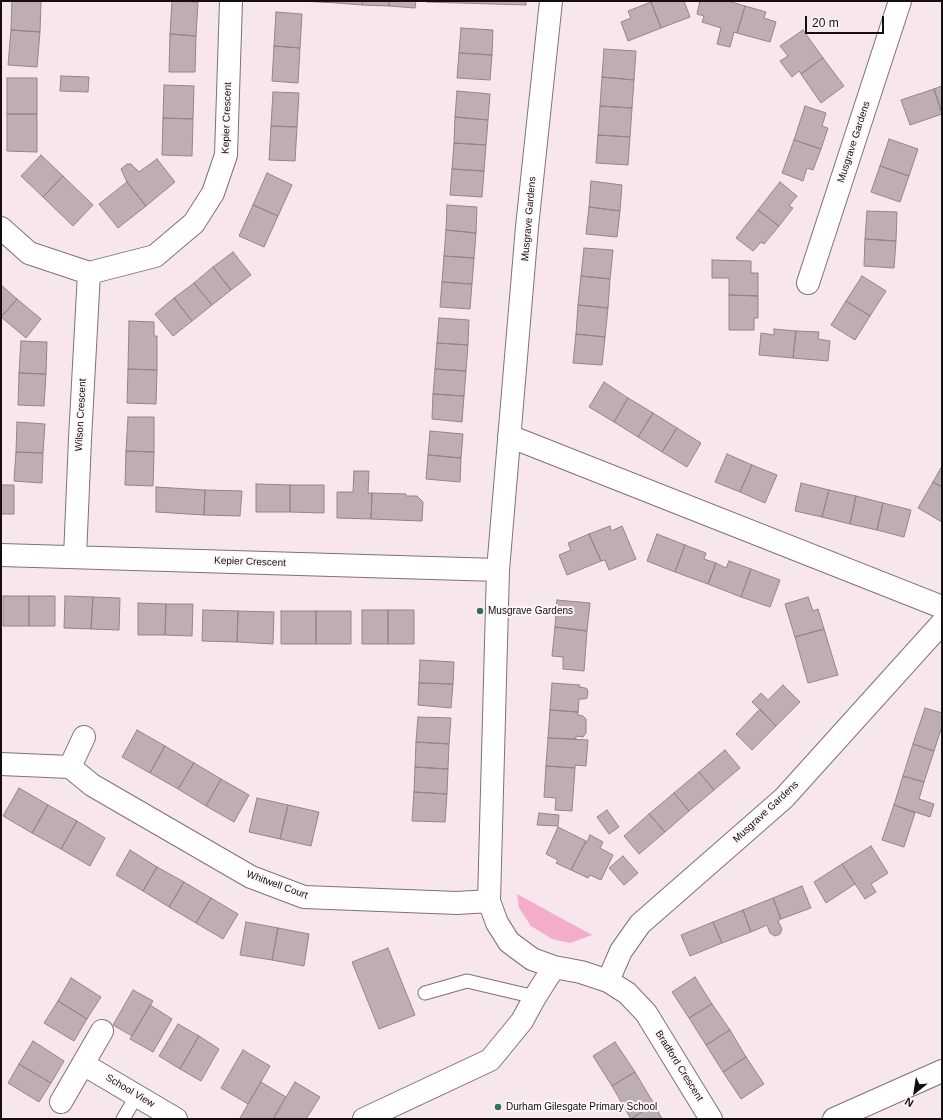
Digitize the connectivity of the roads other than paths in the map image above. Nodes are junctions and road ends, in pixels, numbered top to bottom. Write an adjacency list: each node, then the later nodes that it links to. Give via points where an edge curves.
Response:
1 (230, 1): 5 (street, Kepier Crescent, via 226,154 213,192 194,223 155,256)
2 (551, 1): 7 (street, Musgrave Gardens, via 527,227)
3 (900, 1): 6 (street, Musgrave Gardens)
4 (1, 228): 5 (street, via 29,253)
5 (89, 273): 9 (street, Wilson Crescent)
6 (808, 283)
7 (509, 436): 10 (street, Musgrave Gardens); 11 (street)
8 (1, 555): 9 (street, Kepier Crescent)
9 (75, 557): 10 (street, Kepier Crescent)
10 (498, 570): 16 (street, Musgrave Gardens)
11 (942, 606)
12 (942, 623): 18 (street, Musgrave Gardens, via 784,798 640,924 621,951)
13 (84, 737): 15 (street)
14 (1, 764): 15 (street)
15 (70, 767): 16 (street, Whitwell Court, via 92,785 251,877 304,897 457,903)
16 (489, 901): 17 (street, Musgrave Gardens, via 497,923 509,942 532,959)
17 (554, 967): 18 (street, Musgrave Gardens); 20 (street)
18 (608, 981): 21 (street, Musgrave Gardens, via 627,993)
19 (425, 993): 20 (lane, via 467,981)
20 (535, 997): 29 (street, via 522,1020 490,1060)
21 (646, 1013): 30 (street, Bradford Crescent)
22 (102, 1031): 23 (street)
23 (83, 1064): 25 (street, School View); 26 (street)
24 (942, 1071): 31 (street)
25 (137, 1095): 27 (lane); 28 (street, School View)
26 (61, 1102)
27 (123, 1119)
28 (176, 1119)
29 (364, 1119)
30 (711, 1119)
31 (834, 1119)

